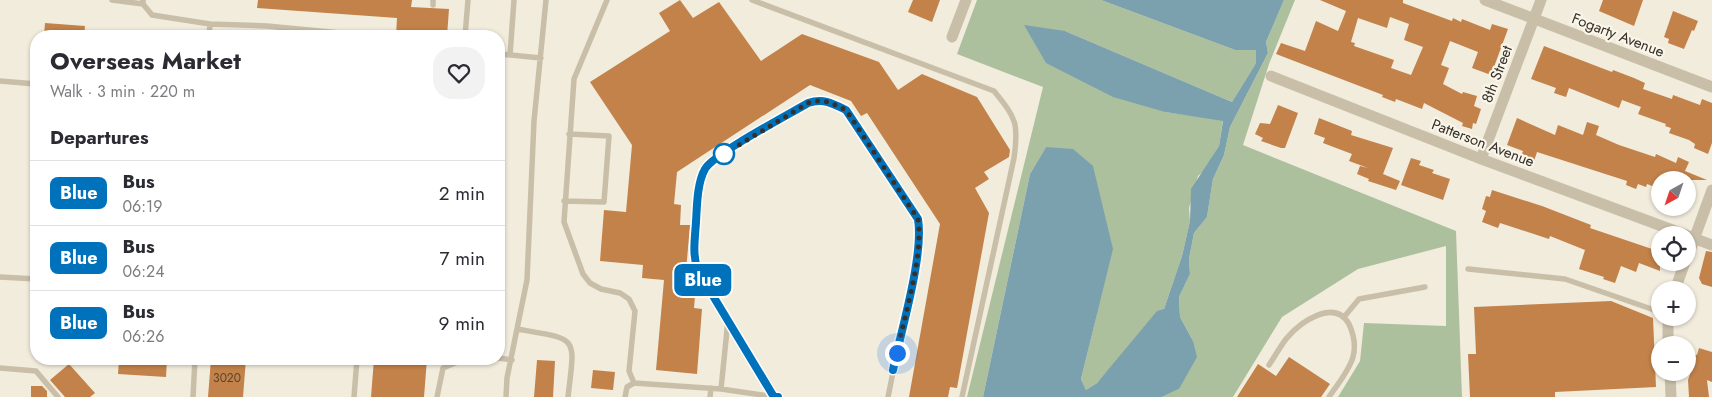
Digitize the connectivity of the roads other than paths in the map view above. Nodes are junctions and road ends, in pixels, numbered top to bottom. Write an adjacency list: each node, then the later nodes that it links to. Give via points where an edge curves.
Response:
1 (112, 0): 10 (lane)
2 (468, 0): 15 (lane)
3 (514, 0): 18 (lane)
4 (546, 0): 19 (lane)
5 (607, 0): 24 (lane, via 574,80)
6 (752, 0): 62 (lane, via 994,91 1011,111 1018,131 1014,158)
7 (966, 0): 16 (street)
8 (1485, 0): 11 (street, Fogarty Avenue)
9 (1541, 0): 11 (street, 8th Street)
10 (143, 2): 12 (lane, via 152,15)
11 (1534, 19): 23 (street, Fogarty Avenue); 25 (street, 8th Street)
12 (210, 24): 13 (lane); 14 (lane)
13 (210, 30)
14 (309, 30)
15 (466, 30)
16 (952, 37)
17 (505, 55): 18 (lane)
18 (510, 55): 19 (lane)
19 (541, 58): 39 (lane, via 534,120 527,280)
20 (1270, 76): 25 (street, Patterson Avenue)
21 (0, 81): 22 (lane)
22 (30, 84)
23 (1712, 87)
24 (569, 134): 27 (lane); 27 (lane, via 609,136 604,202)
25 (1481, 159): 28 (street, Patterson Avenue)
26 (1712, 190): 29 (street)
27 (564, 201): 48 (lane, via 564,222 583,274 601,289 620,293 629,299 635,311 629,371)
28 (1662, 226)
29 (1694, 226)
30 (1696, 239): 31 (street, Patterson Avenue)
31 (1712, 245)
32 (1468, 269): 36 (lane, via 1565,279)
33 (0, 276): 34 (lane)
34 (30, 278)
35 (1425, 286): 37 (lane, via 1359,299)
36 (1651, 309)
37 (1344, 316): 45 (lane, via 1336,312 1322,313 1301,325 1287,338); 63 (lane, via 1355,335 1353,358)
38 (728, 320): 50 (lane); 60 (lane); 61 (lane, via 694,260 696,210 706,167 808,103 830,101 846,110 918,219 920,233 916,263)
39 (517, 329): 41 (lane); 57 (lane, via 562,337 569,342 573,351)
40 (505, 359): 41 (lane)
41 (512, 360): 56 (lane)
42 (195, 365): 53 (lane)
43 (357, 365): 54 (lane)
44 (450, 365): 55 (lane, via 443,368)
45 (1269, 365)
46 (0, 368): 52 (lane, via 36,371)
47 (1670, 381): 64 (street)
48 (634, 383): 49 (lane); 58 (lane, via 627,387)
49 (711, 388): 50 (lane); 59 (lane)
50 (721, 389): 51 (lane)
51 (739, 394): 60 (lane)
52 (58, 397)
53 (193, 397)
54 (354, 397)
55 (437, 397)
56 (506, 397)
57 (568, 397)
58 (625, 397)
59 (710, 397)
60 (775, 397)
61 (888, 397)
62 (962, 397)
63 (1329, 397)
64 (1671, 397)

